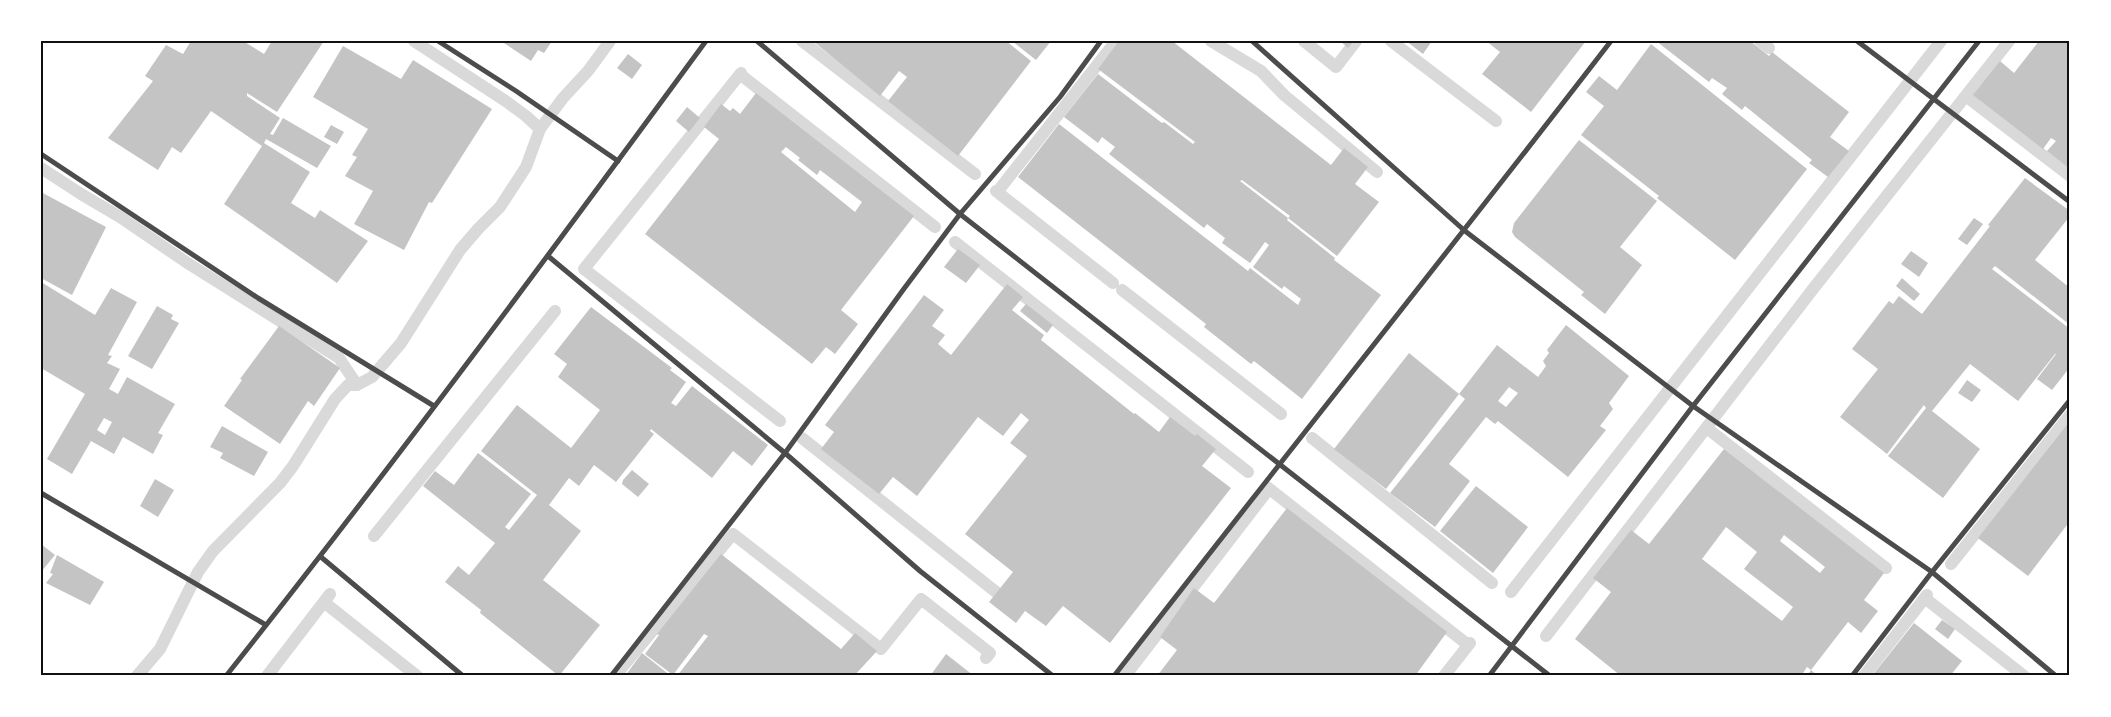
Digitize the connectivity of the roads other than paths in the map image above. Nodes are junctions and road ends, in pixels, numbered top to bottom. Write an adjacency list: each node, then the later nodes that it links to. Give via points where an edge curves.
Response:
1 (438, 41): 11 (street)
2 (706, 41): 11 (street)
3 (757, 41): 13 (street)
4 (1101, 41): 13 (street, via 1060,97)
5 (1252, 41): 14 (street)
6 (1611, 41): 14 (street)
7 (1857, 41): 9 (street)
8 (1979, 41): 9 (street)
9 (1934, 99): 12 (street); 18 (street)
10 (41, 154): 17 (street, via 258,298)
11 (618, 161): 15 (street)
12 (2070, 202)
13 (960, 214): 19 (street); 20 (street)
14 (1465, 231): 18 (street); 20 (street)
15 (548, 256): 17 (street); 19 (street)
16 (2070, 400): 23 (street)
17 (434, 406): 22 (street)
18 (1692, 406): 23 (street); 25 (street)
19 (785, 453): 28 (street); 29 (street, via 920,571)
20 (1280, 462): 25 (street); 30 (street)
21 (41, 493): 24 (street)
22 (321, 557): 24 (street); 27 (street)
23 (1932, 572): 33 (street); 34 (street)
24 (266, 626): 26 (street)
25 (1512, 646): 31 (street); 32 (street)
26 (226, 676)
27 (463, 676)
28 (611, 676)
29 (1054, 676)
30 (1114, 676)
31 (1489, 676)
32 (1550, 676)
33 (1852, 676)
34 (2056, 676)

